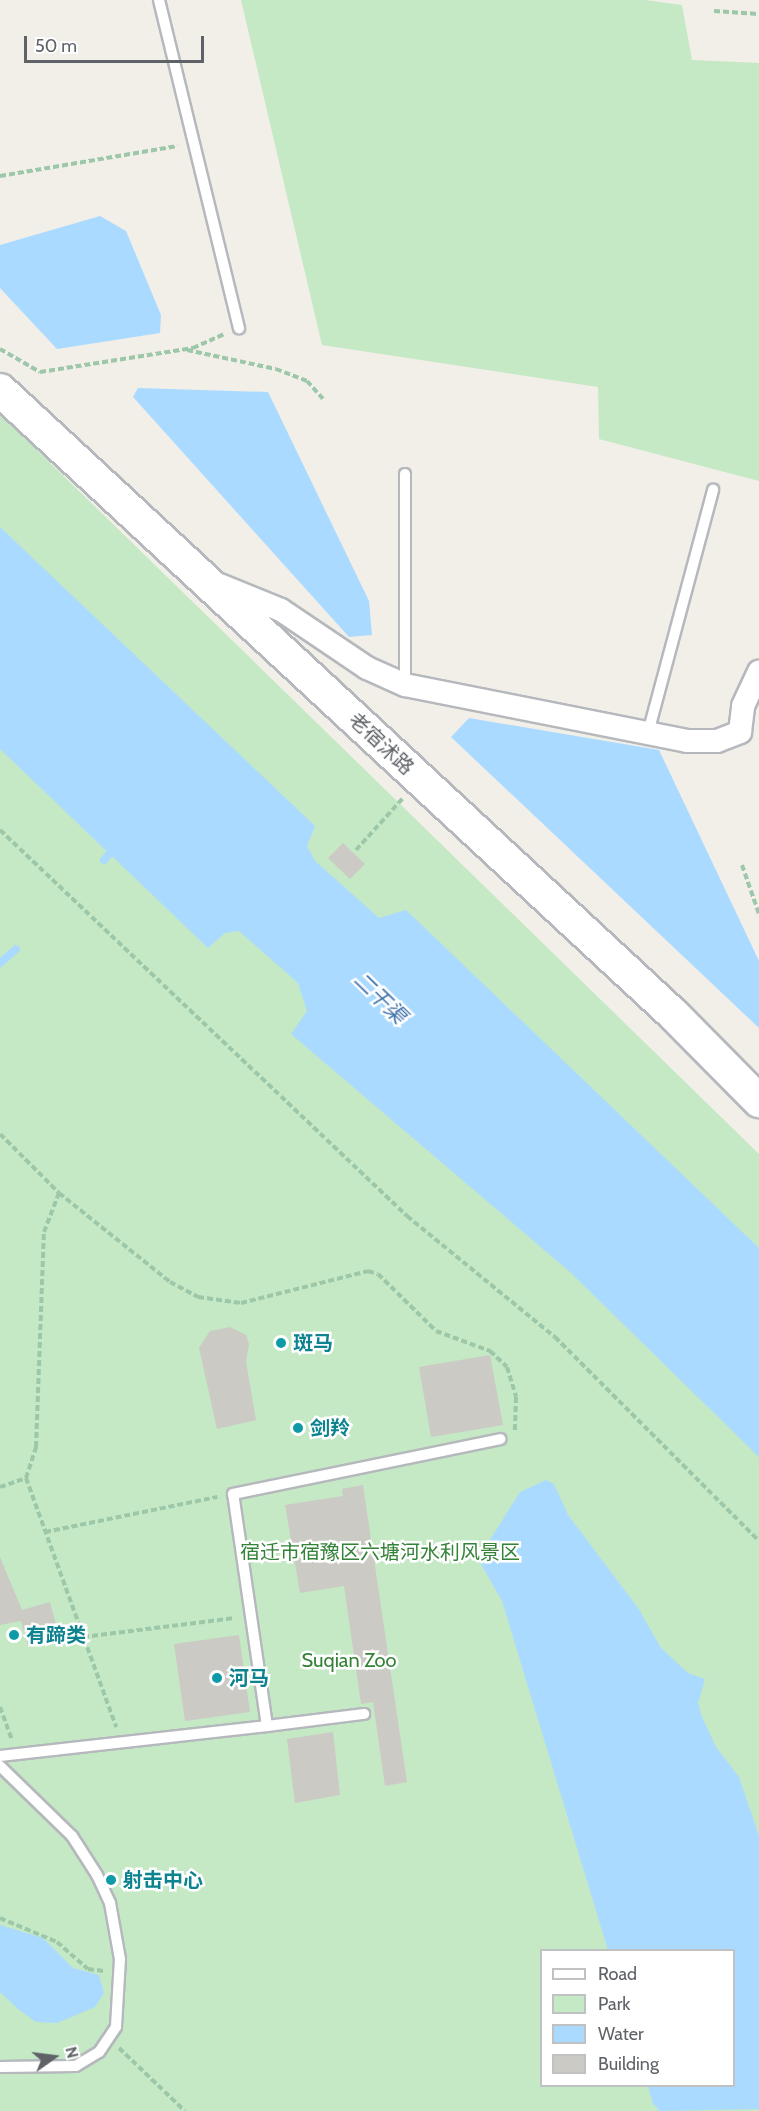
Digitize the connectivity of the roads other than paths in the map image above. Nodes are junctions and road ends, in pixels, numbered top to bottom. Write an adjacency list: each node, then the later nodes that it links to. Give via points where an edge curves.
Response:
1 (159, 0): 2 (lane)
2 (238, 328)
3 (0, 390): 6 (main road, 老宿沭路)
4 (405, 474): 8 (lane)
5 (713, 490): 9 (lane)
6 (202, 577): 8 (street, via 280,610 367,668); 10 (main road, 老宿沭路)
7 (759, 672): 9 (street, via 743,706 740,732 717,741)
8 (405, 685): 9 (street)
9 (648, 733)
10 (759, 1101)
11 (500, 1439): 13 (lane, via 233,1494)
12 (364, 1714): 13 (lane)
13 (267, 1726): 14 (lane)
14 (0, 1756)
15 (0, 1766): 16 (lane, via 64,1827 97,1875 110,1903 120,1973 111,2039 76,2066)
16 (0, 2067)

